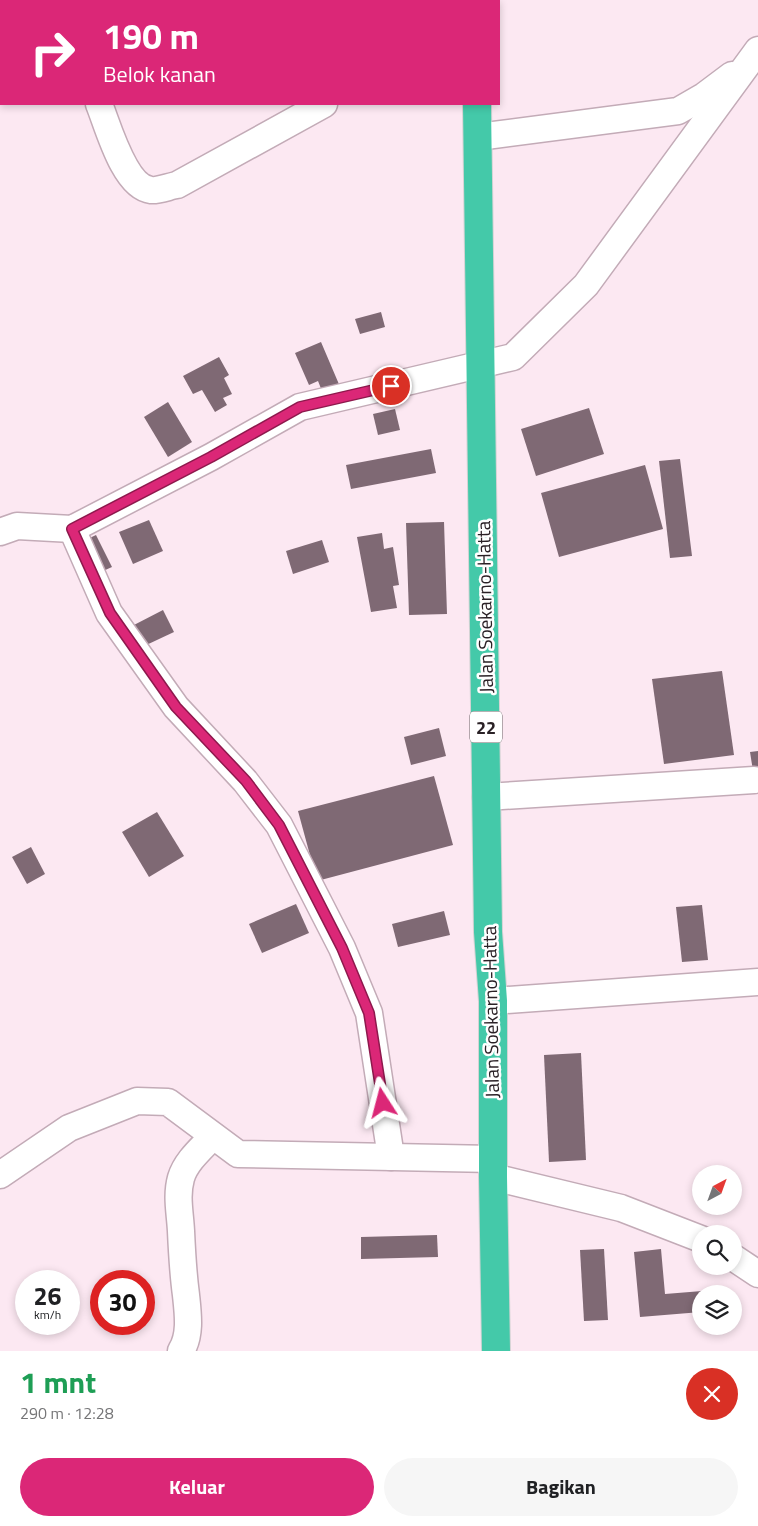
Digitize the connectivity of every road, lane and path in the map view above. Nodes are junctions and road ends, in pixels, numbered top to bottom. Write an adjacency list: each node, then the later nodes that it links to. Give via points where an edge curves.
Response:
1 (754, 56): 5 (street, via 704,96 678,111); 6 (street, via 586,285 513,357)
2 (99, 105): 3 (street, via 128,174 137,184 151,190 177,184)
3 (322, 105)
4 (477, 105): 5 (highway, Jalan Soekarno-Hatta / 22)
5 (478, 137): 6 (highway, Jalan Soekarno-Hatta / 22)
6 (481, 365): 7 (street, via 300,407); 10 (highway, Jalan Soekarno-Hatta / 22)
7 (72, 529): 8 (street, via 18,526); 14 (street, via 110,613 176,707 246,781 279,825 338,939 369,1013)
8 (0, 532)
9 (754, 780): 10 (street)
10 (486, 797): 12 (highway, Jalan Soekarno-Hatta / 22, via 488,932)
11 (758, 982): 12 (street)
12 (493, 1001): 15 (highway, Jalan Soekarno-Hatta / 22)
13 (213, 1136): 14 (street, via 238,1154); 16 (street, via 168,1102 137,1101 69,1128); 20 (street, via 182,1176 177,1199 188,1313 187,1336)
14 (391, 1157): 15 (street)
15 (492, 1168): 17 (street, via 621,1208); 21 (highway, Jalan Soekarno-Hatta / 22)
16 (0, 1175)
17 (692, 1236)
18 (742, 1264): 19 (street)
19 (757, 1276)
20 (181, 1351)
21 (496, 1351)

